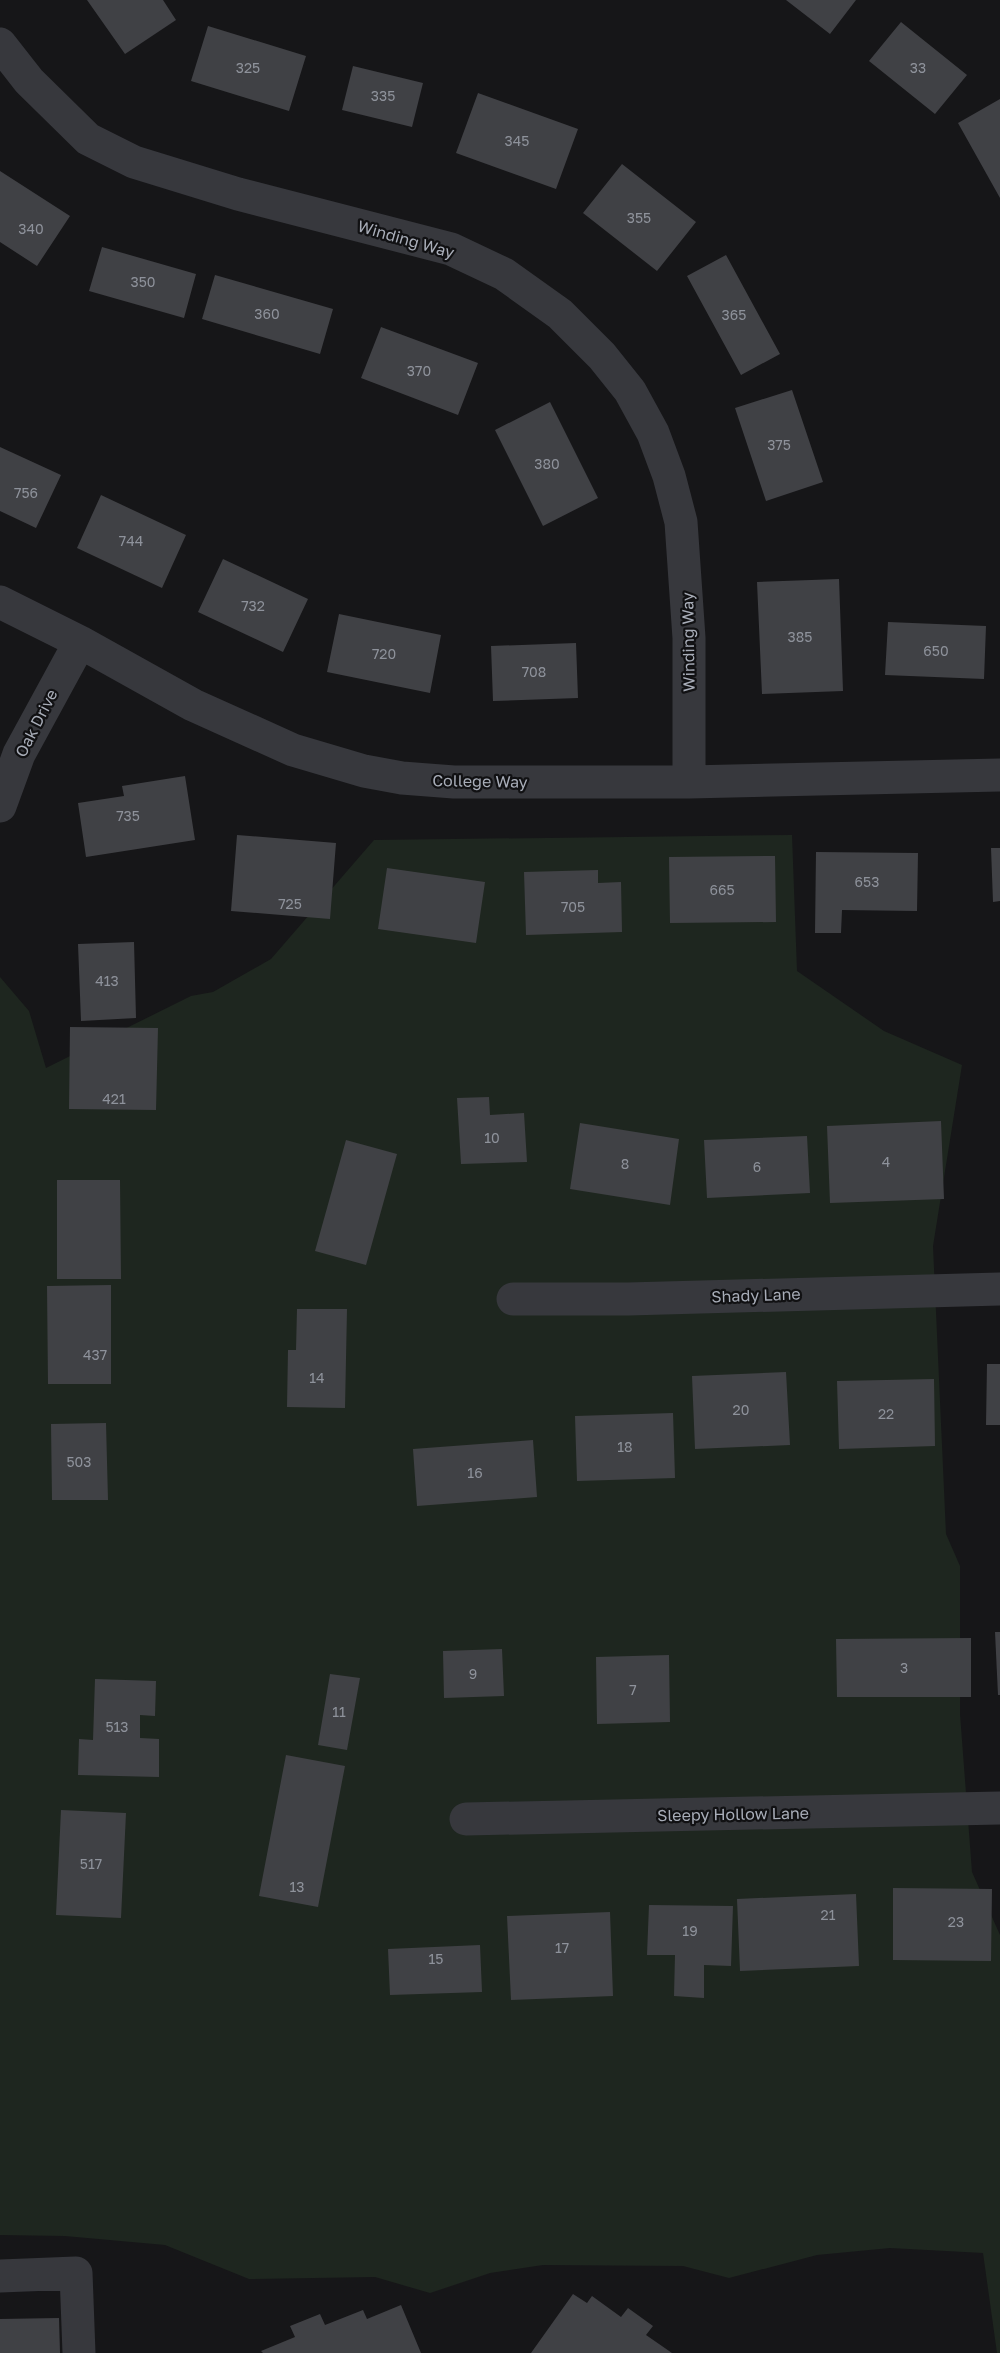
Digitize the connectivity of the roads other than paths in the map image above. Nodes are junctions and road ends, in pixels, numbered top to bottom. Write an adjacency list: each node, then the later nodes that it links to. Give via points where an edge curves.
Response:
1 (0, 44): 5 (street, Winding Way, via 29,81 88,139 134,162 238,194 451,249 504,274 560,314 602,356 630,391 653,433 681,522 688,638)
2 (0, 602): 3 (street, College Way)
3 (80, 642): 5 (street, College Way, via 193,705 293,750 364,771 454,782); 6 (street, Oak Drive, via 19,754)
4 (1000, 776): 5 (street, College Way)
5 (689, 782)
6 (0, 806)
7 (1000, 1289): 8 (street, Shady Lane)
8 (513, 1299)
9 (1000, 1808): 10 (street, Sleepy Hollow Lane)
10 (466, 1819)
11 (0, 2276): 12 (street, via 76,2273)
12 (79, 2353)

